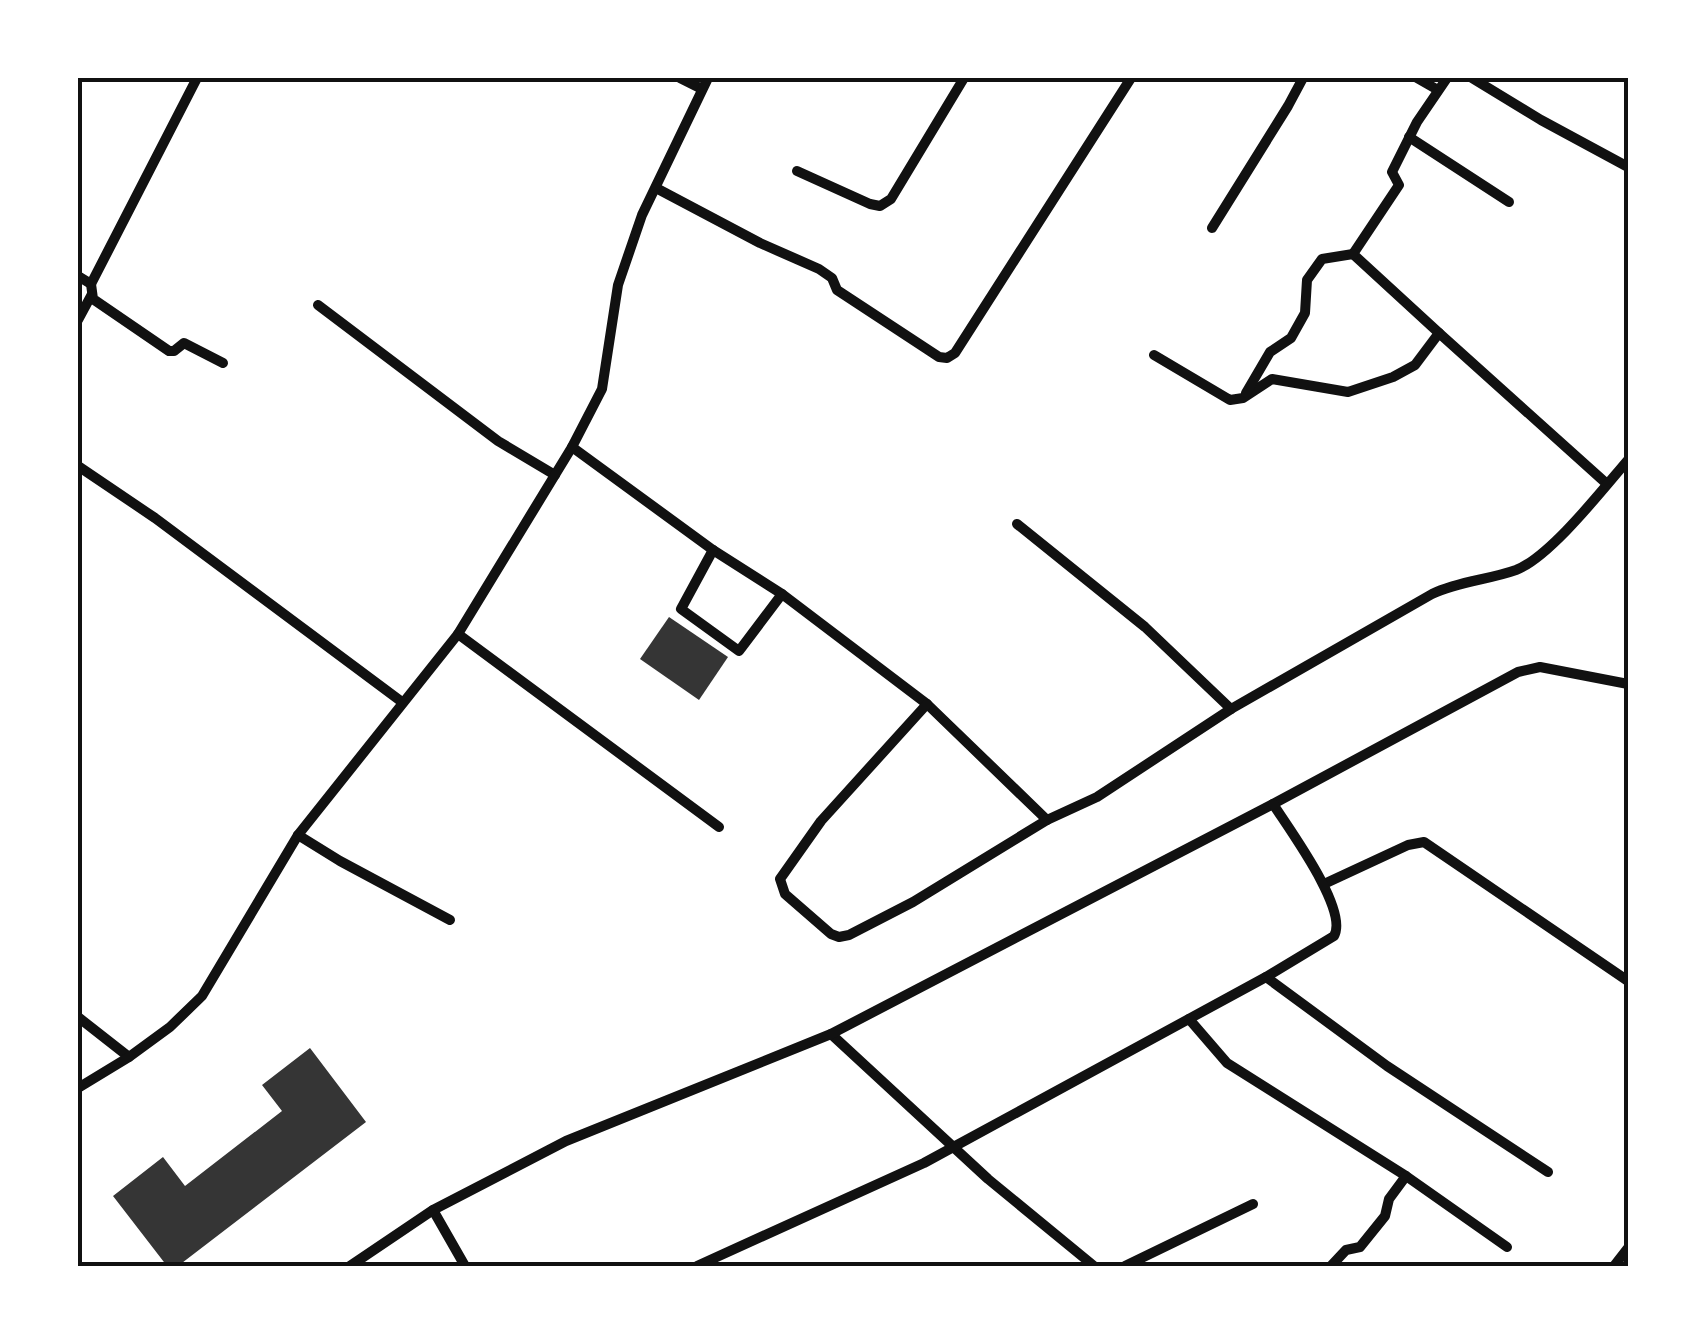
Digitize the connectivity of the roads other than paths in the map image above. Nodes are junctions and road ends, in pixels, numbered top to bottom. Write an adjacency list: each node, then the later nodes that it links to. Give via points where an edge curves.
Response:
1 (197, 78): 20 (street)
2 (680, 78): 10 (street)
3 (708, 78): 10 (street)
4 (964, 78): 14 (street, via 880,206)
5 (1130, 78): 15 (street, via 948,358 837,290 819,270)
6 (1303, 78): 17 (street)
7 (1417, 78): 11 (street)
8 (1446, 78): 11 (street)
9 (1472, 78): 13 (street)
10 (702, 90): 15 (street)
11 (1438, 90): 12 (street)
12 (1409, 137): 16 (street); 18 (street, via 1392,172 1399,185)
13 (1628, 167)
14 (797, 170)
15 (656, 188): 27 (street, via 618,285 602,389)
16 (1509, 202)
17 (1212, 228)
18 (1353, 254): 23 (street); 26 (street, via 1322,259 1307,280 1305,313 1291,338 1270,352)
19 (78, 276): 20 (street)
20 (91, 289): 22 (street); 25 (street, via 94,299 169,351 184,343)
21 (318, 305): 30 (street, via 498,441)
22 (78, 320)
23 (1440, 333): 26 (street, via 1415,365 1360,389 1272,379); 31 (street)
24 (1154, 355): 26 (street, via 1230,400)
25 (222, 363)
26 (1243, 398)
27 (572, 448): 30 (street); 33 (street)
28 (1628, 460): 31 (street)
29 (78, 466): 37 (street)
30 (555, 475): 35 (street)
31 (1607, 484): 39 (street, via 1518,569 1432,594)
32 (1017, 524): 39 (street, via 1145,627)
33 (714, 550): 34 (street); 34 (street, via 681,609 739,651)
34 (782, 594): 38 (street)
35 (458, 634): 37 (street); 42 (street)
36 (1628, 684): 40 (street, via 1540,667 1518,672)
37 (402, 702): 43 (street)
38 (927, 704): 41 (street); 41 (street, via 821,821 780,879 785,894 831,934 849,935)
39 (1231, 709): 41 (street, via 1097,797)
40 (1273, 804): 44 (street); 50 (street)
41 (1047, 820)
42 (719, 827)
43 (298, 835): 45 (street); 51 (street, via 202,996)
44 (1324, 884): 46 (street, via 1338,931); 47 (street, via 1424,842)
45 (450, 920)
46 (1266, 977): 49 (street); 54 (street)
47 (1628, 982)
48 (78, 1017): 51 (street)
49 (1189, 1019): 53 (street); 55 (street, via 1227,1062)
50 (831, 1034): 53 (street); 57 (street, via 566,1141)
51 (130, 1057): 52 (street)
52 (78, 1088)
53 (953, 1147): 62 (street); 63 (street)
54 (1548, 1172)
55 (1406, 1176): 58 (street); 65 (street, via 1360,1247 1346,1250)
56 (1253, 1204): 64 (street)
57 (433, 1210): 60 (street); 61 (street)
58 (1508, 1247)
59 (1628, 1248): 66 (street)
60 (350, 1266)
61 (465, 1266)
62 (697, 1266)
63 (1094, 1266)
64 (1126, 1266)
65 (1331, 1266)
66 (1614, 1266)

